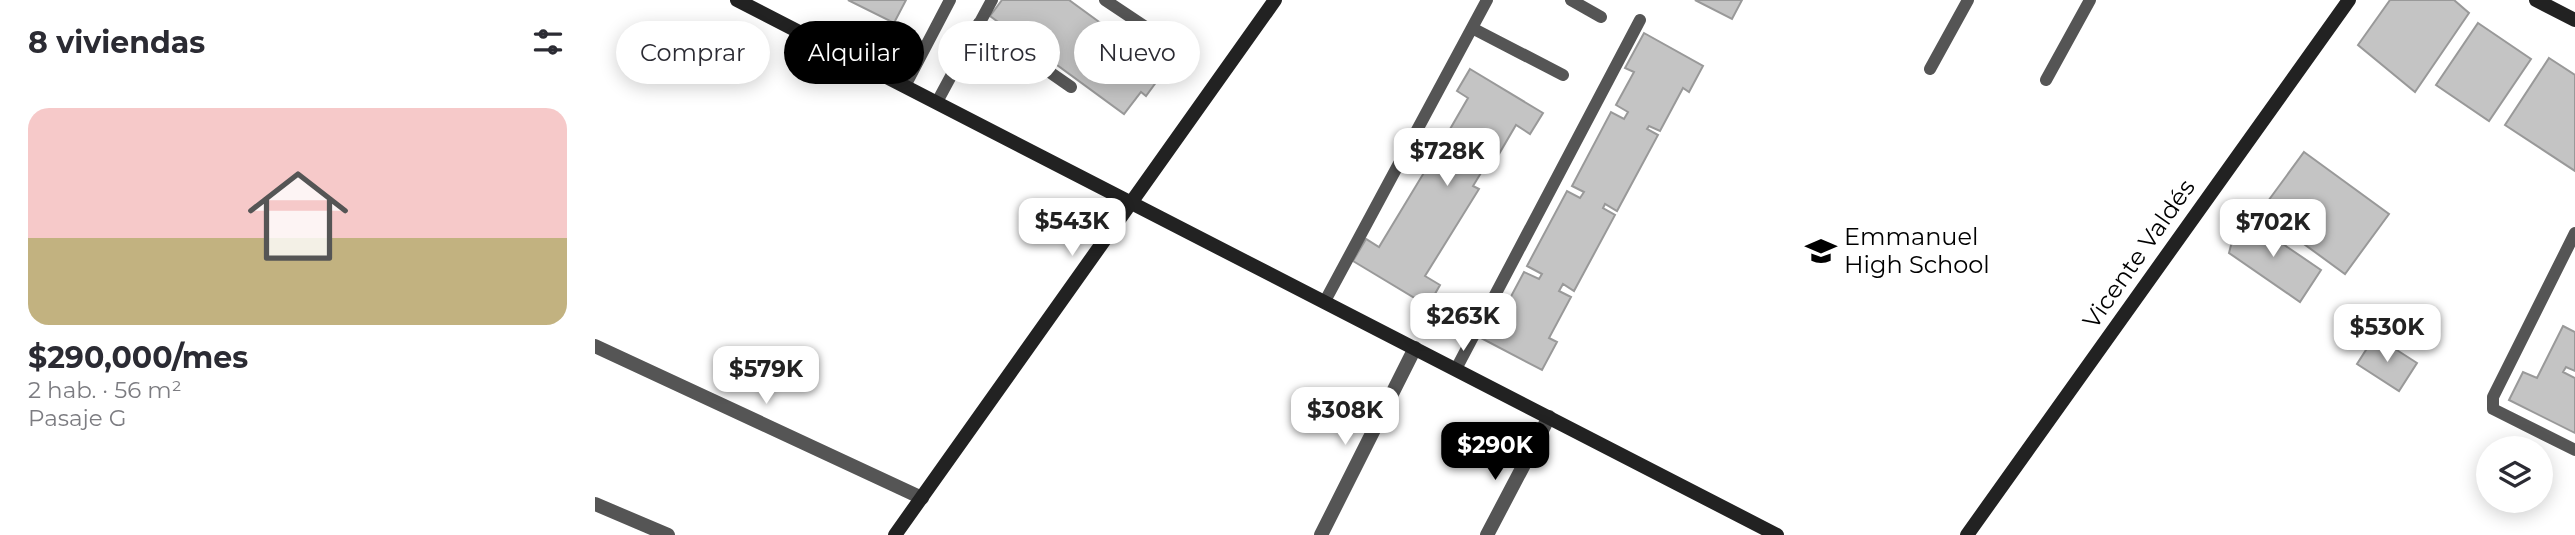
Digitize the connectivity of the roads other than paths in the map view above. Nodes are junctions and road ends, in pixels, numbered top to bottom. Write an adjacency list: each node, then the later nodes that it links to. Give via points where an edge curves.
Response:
1 (737, 0): 23 (street)
2 (950, 0): 23 (lane)
3 (992, 0): 15 (lane)
4 (1105, 0): 16 (lane)
5 (1275, 0): 26 (street)
6 (1487, 0): 17 (lane)
7 (1571, 0): 12 (lane)
8 (1968, 0): 18 (lane)
9 (2090, 0): 21 (lane)
10 (2349, 0): 41 (street, Vicente Valdés)
11 (2536, 0): 14 (street)
12 (1601, 17)
13 (1640, 20): 31 (lane)
14 (2575, 20)
15 (980, 21)
16 (1136, 21)
17 (1472, 28): 19 (lane); 28 (lane)
18 (1930, 69)
19 (1563, 75)
20 (1060, 80): 24 (lane)
21 (2046, 80)
22 (947, 84): 25 (lane)
23 (905, 86): 25 (street)
24 (1070, 87)
25 (937, 102): 26 (street)
26 (1133, 202): 28 (street); 34 (street)
27 (2575, 233): 33 (lane, via 2493,397 2493,409)
28 (1325, 301): 30 (street)
29 (595, 346): 34 (street)
30 (1415, 348): 31 (street); 38 (street)
31 (1456, 369): 32 (street)
32 (1549, 417): 39 (street); 40 (street)
33 (2575, 450)
34 (922, 498): 37 (street)
35 (595, 504): 36 (street)
36 (667, 535)
37 (895, 535)
38 (1321, 535)
39 (1487, 535)
40 (1777, 535)
41 (1967, 535)

